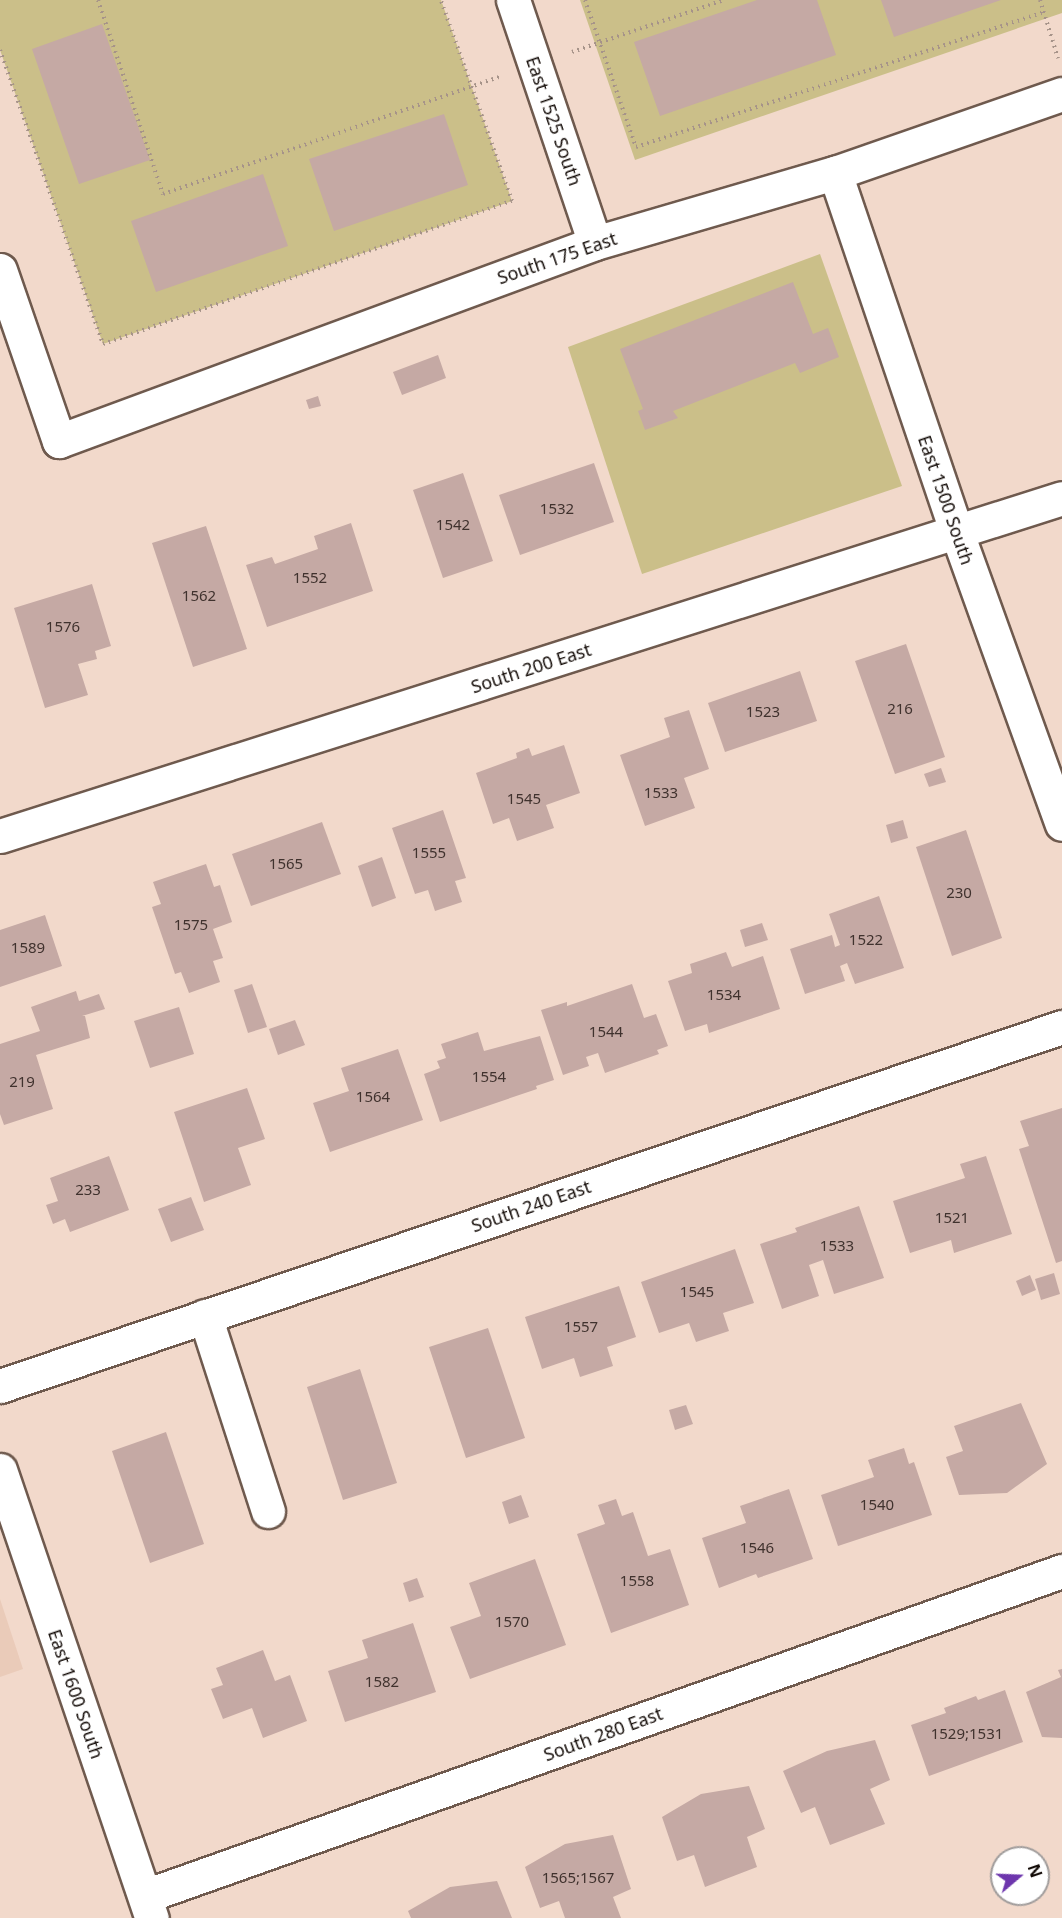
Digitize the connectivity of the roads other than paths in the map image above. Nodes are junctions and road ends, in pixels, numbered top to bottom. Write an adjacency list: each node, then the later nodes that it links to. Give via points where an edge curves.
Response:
1 (513, 0): 4 (street, East 1525 South)
2 (1062, 94): 3 (street, South 175 East)
3 (835, 173): 4 (street, South 175 East); 7 (street, East 1500 South)
4 (595, 243): 5 (street, South 175 East, via 59,441)
5 (0, 270)
6 (1062, 498): 7 (street, South 200 East)
7 (957, 533): 8 (street, East 1500 South); 9 (street, South 200 East)
8 (1062, 824)
9 (0, 836)
10 (1062, 1027): 11 (street, South 240 East)
11 (205, 1316): 12 (street, South 240 East); 14 (street)
12 (0, 1386)
13 (0, 1470): 16 (street, East 1600 South)
14 (268, 1511)
15 (1062, 1571): 16 (street, South 280 East)
16 (149, 1907)

